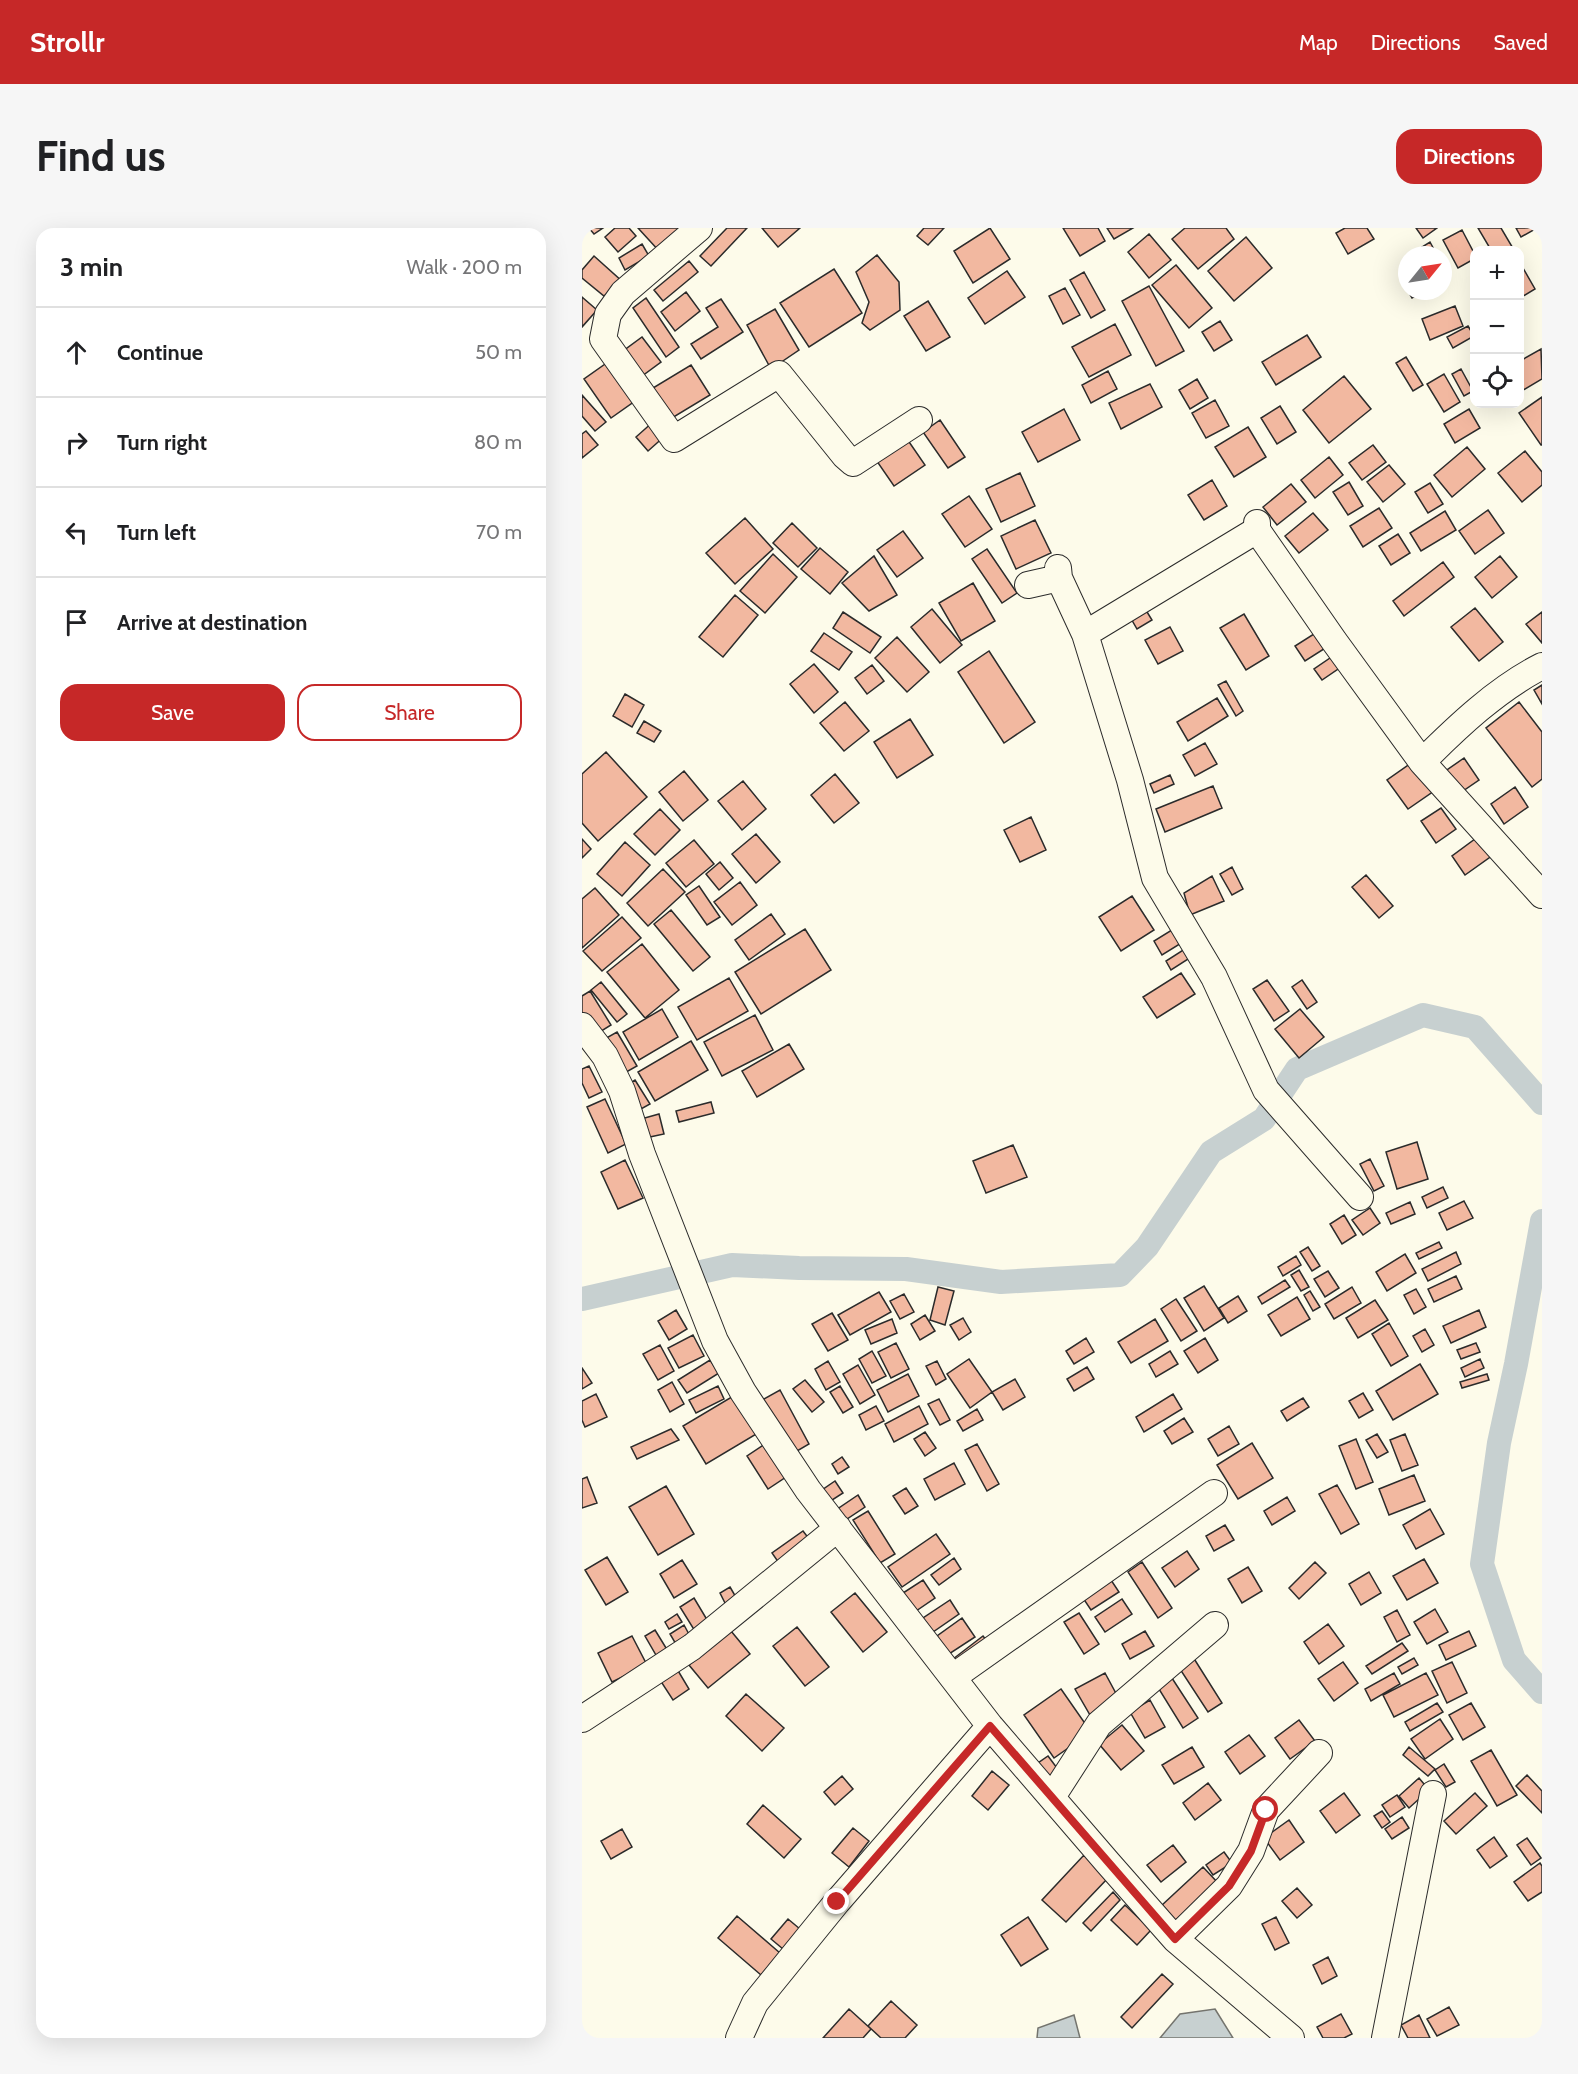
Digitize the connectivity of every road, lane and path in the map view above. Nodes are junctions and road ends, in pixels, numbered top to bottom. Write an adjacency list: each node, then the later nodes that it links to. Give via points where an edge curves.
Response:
1 (699, 228): 2 (street, via 623,293 608,314 603,339 674,439 779,374 853,463)
2 (920, 420)
3 (1028, 585): 4 (street, via 1059,573)
4 (1085, 634): 6 (street, via 1257,526); 9 (street, via 1155,878 1214,977 1266,1090)
5 (1542, 666): 6 (street, via 1523,676 1452,731)
6 (1422, 762): 7 (street)
7 (1542, 895)
8 (582, 1026): 11 (street, via 605,1056 622,1091 642,1154 715,1341 743,1392)
9 (1360, 1197)
10 (1214, 1493): 13 (street)
11 (838, 1528): 13 (street); 14 (street, via 692,1647)
12 (1215, 1625): 18 (street, via 1099,1724)
13 (953, 1677): 15 (street)
14 (582, 1719)
15 (990, 1726): 18 (street); 20 (street, via 755,2002)
16 (1319, 1753): 19 (street, via 1266,1810 1251,1851 1229,1886)
17 (1433, 1794): 22 (street)
18 (1052, 1797): 19 (street)
19 (1175, 1939): 21 (street)
20 (739, 2038)
21 (1292, 2038)
22 (1384, 2038)

